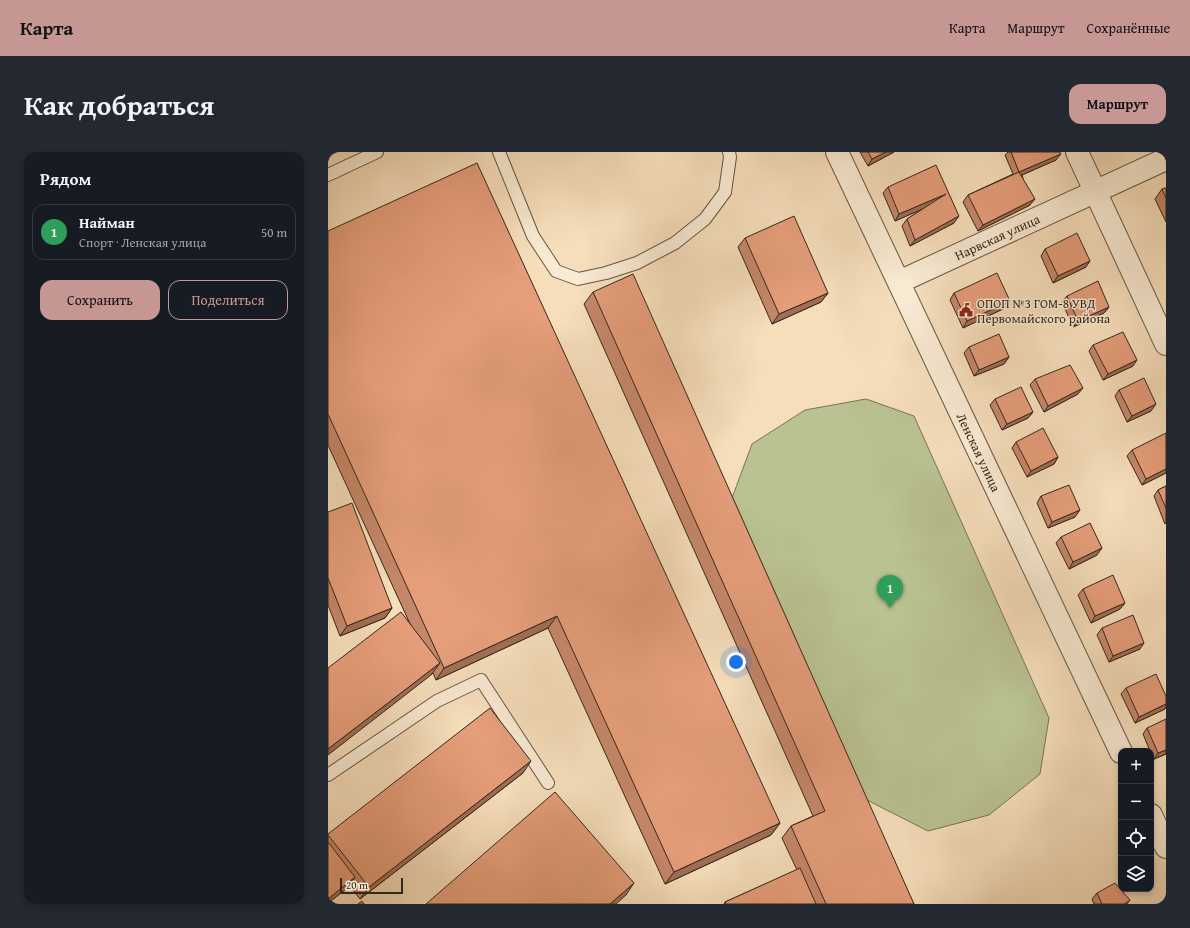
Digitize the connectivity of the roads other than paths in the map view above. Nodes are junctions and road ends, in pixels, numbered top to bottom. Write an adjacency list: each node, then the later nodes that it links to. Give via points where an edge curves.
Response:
1 (377, 152): 7 (lane)
2 (499, 152): 3 (lane, via 533,236 556,271 578,279 637,263 675,243 705,218 725,192)
3 (729, 152)
4 (837, 152): 9 (street, Ленская улица)
5 (1077, 152): 8 (street)
6 (1166, 159): 8 (street, Нарвская улица)
7 (328, 175)
8 (1096, 192): 9 (street, Нарвская улица); 10 (street)
9 (899, 282): 11 (street, Ленская улица)
10 (1166, 344)
11 (1119, 748)
12 (328, 775): 13 (lane, via 437,701 481,680)
13 (548, 783)
14 (1153, 820): 15 (street)
15 (1166, 847)

